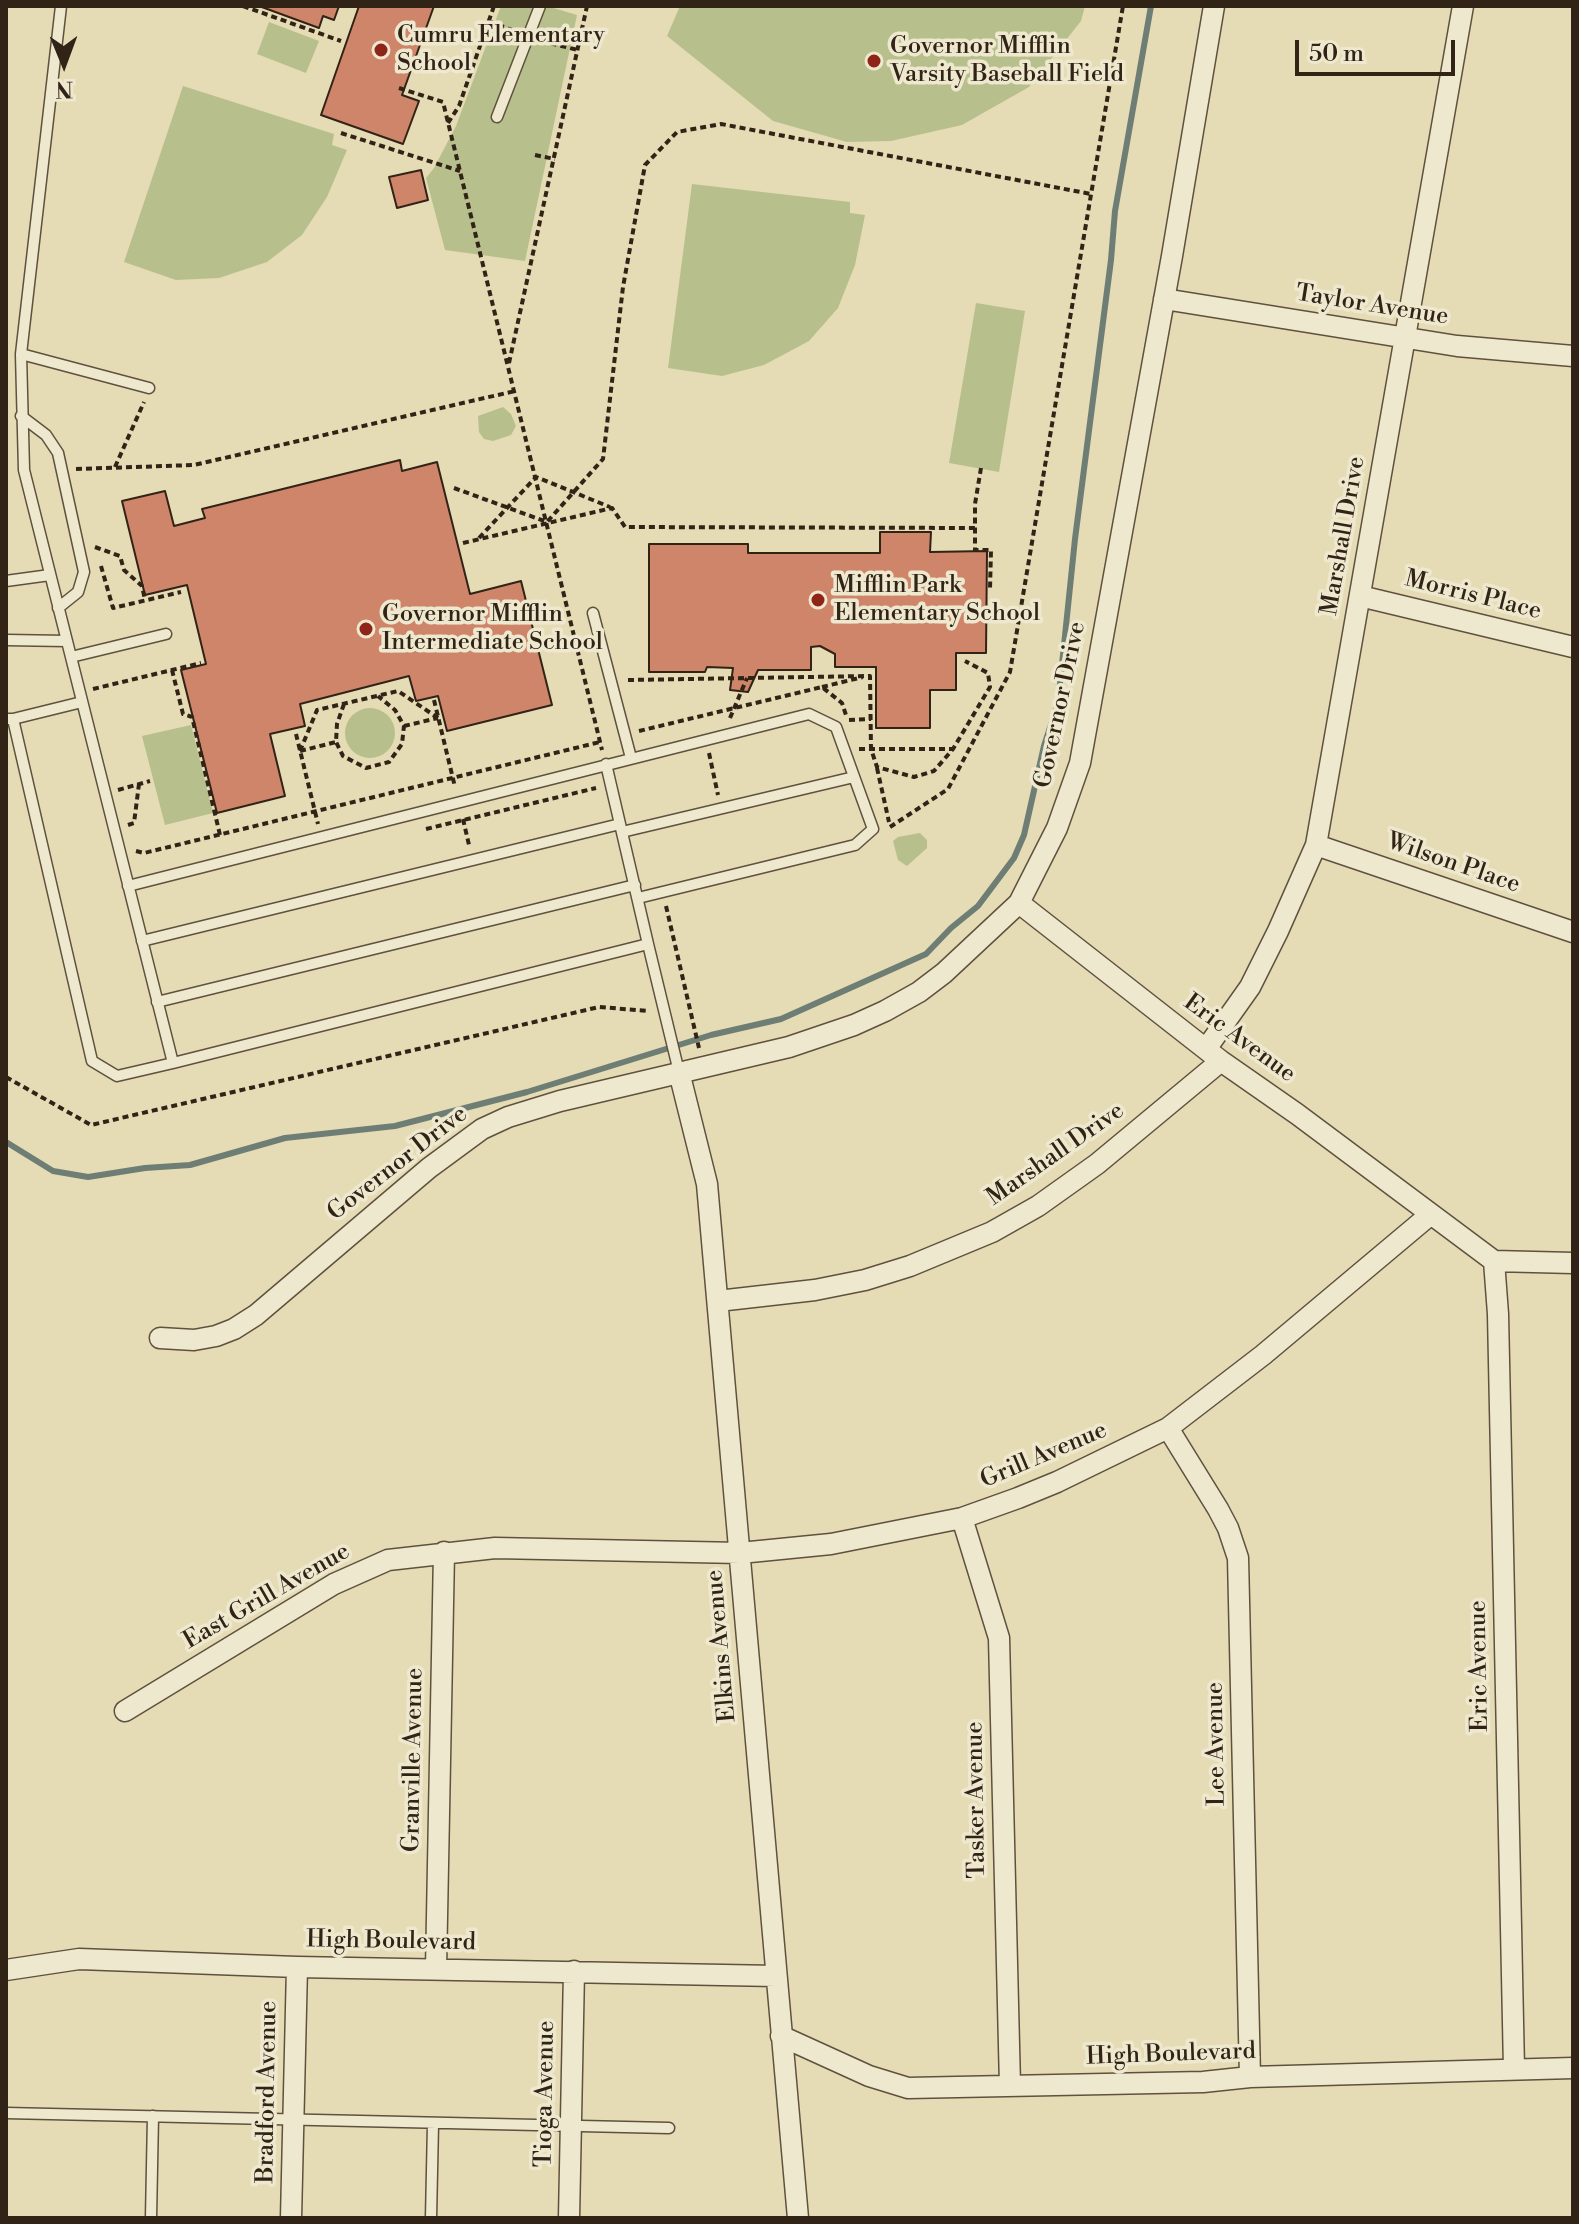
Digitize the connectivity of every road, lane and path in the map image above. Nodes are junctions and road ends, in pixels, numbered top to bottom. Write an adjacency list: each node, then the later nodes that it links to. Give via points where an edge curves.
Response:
1 (61, 6): 20 (lane)
2 (243, 6): 9 (path)
3 (494, 6): 12 (path, via 459,106)
4 (540, 6): 11 (lane)
5 (587, 6): 15 (path)
6 (1123, 6): 17 (path)
7 (1214, 6): 18 (street, Governor Drive)
8 (1463, 6): 19 (street, Marshall Drive)
9 (341, 41)
10 (399, 88): 12 (path, via 443,102)
11 (497, 117)
12 (448, 123): 16 (path)
13 (341, 133): 16 (path)
14 (535, 155): 15 (path)
15 (555, 159): 22 (path)
16 (460, 171): 22 (path)
17 (1091, 194): 33 (path, via 721,124 677,132 645,165 623,287 603,459); 83 (path, via 1010,672 948,789)
18 (1164, 299): 19 (street, Taylor Avenue); 95 (street, Governor Drive, via 1080,763 1057,828)
19 (1406, 338): 21 (street, Taylor Avenue); 46 (street, Marshall Drive)
20 (21, 354): 23 (lane); 25 (lane)
21 (1573, 356)
22 (508, 365): 24 (path)
23 (149, 388): 26 (path)
24 (515, 391): 26 (path, via 194,465); 30 (path)
25 (21, 416): 29 (lane, via 46,435); 42 (lane, via 24,470)
26 (115, 468): 28 (path)
27 (981, 468): 37 (path)
28 (78, 469): 29 (path); 31 (path)
29 (62, 470): 48 (lane, via 84,572 78,592)
30 (536, 477): 33 (path); 34 (path); 36 (path)
31 (80, 483)
32 (454, 488): 34 (path)
33 (574, 493): 35 (path); 36 (path)
34 (507, 508): 36 (path); 39 (path)
35 (612, 508): 36 (path); 37 (path, via 625,527)
36 (547, 522): 39 (path); 76 (path, via 600,742)
37 (975, 528): 44 (path, via 975,550 991,550)
38 (91, 534): 41 (path)
39 (478, 539): 40 (path)
40 (463, 543)
41 (95, 547): 47 (path, via 120,556 124,570 142,586); 47 (path, via 113,608)
42 (50, 575): 43 (lane); 48 (lane)
43 (6, 581)
44 (990, 589)
45 (181, 592): 47 (path)
46 (1360, 596): 53 (street, Morris Place); 88 (street, Marshall Drive)
47 (145, 600)
48 (58, 608): 52 (lane)
49 (593, 613): 72 (lane)
50 (166, 634): 54 (lane)
51 (6, 640): 52 (lane)
52 (67, 641): 54 (lane)
53 (1573, 647)
54 (71, 657): 62 (lane)
55 (201, 663): 56 (path)
56 (172, 670): 59 (path); 85 (path, via 183,714 192,717)
57 (870, 676): 58 (path)
58 (822, 687)
59 (91, 689)
60 (378, 696): 63 (path); 64 (path, via 398,691); 66 (path)
61 (434, 700): 64 (path)
62 (82, 702): 65 (lane); 92 (lane)
63 (344, 704): 68 (path); 71 (path, via 317,710)
64 (438, 718): 66 (path); 76 (path)
65 (9, 719): 102 (lane, via 92,1061 117,1076)
66 (404, 726): 68 (path, via 402,744 389,762 366,768 343,756)
67 (296, 734): 71 (path)
68 (336, 742): 71 (path)
69 (871, 749): 70 (path)
70 (953, 749)
71 (300, 751): 81 (path)
72 (631, 758): 73 (lane); 75 (lane, via 809,714 836,727)
73 (606, 764): 79 (lane); 84 (lane)
74 (877, 767): 83 (path)
75 (854, 777): 84 (lane); 93 (lane, via 873,829 855,845)
76 (452, 778): 79 (path); 81 (path)
77 (150, 781): 78 (path)
78 (139, 784): 80 (path, via 116,791); 82 (path, via 134,823 125,826)
79 (459, 802): 86 (lane); 90 (path)
80 (119, 803)
81 (315, 811): 85 (path); 86 (path)
82 (122, 815)
83 (890, 827): 87 (path)
84 (621, 828): 90 (lane); 91 (lane)
85 (220, 835): 89 (path, via 144,853)
86 (322, 837): 92 (lane)
87 (881, 837)
88 (1316, 845): 96 (street, Wilson Place); 101 (street, Marshall Drive)
89 (131, 850)
90 (473, 860): 97 (lane)
91 (635, 885): 93 (lane); 99 (lane)
92 (128, 886): 97 (lane)
93 (638, 898): 98 (lane)
94 (679, 903): 103 (path, via 664,906)
95 (1019, 903): 101 (street, Eric Avenue); 103 (street, Governor Drive, via 944,973 885,1011 789,1047)
96 (1573, 932)
97 (142, 941): 99 (lane)
98 (648, 944): 102 (lane); 104 (lane)
99 (157, 1002): 102 (lane)
100 (649, 1011): 105 (path, via 599,1007 91,1125)
101 (1213, 1055): 106 (street, Eric Avenue); 109 (street, Marshall Drive, via 1097,1164 1038,1206 978,1239 865,1280)
102 (173, 1063)
103 (704, 1067): 104 (street, Governor Drive)
104 (679, 1072): 109 (street, Elkins Avenue, via 707,1184); 110 (street, Governor Drive, via 560,1101 482,1129 256,1315 216,1336)
105 (6, 1077)
106 (1431, 1214): 107 (street); 111 (street, Grill Avenue)
107 (1494, 1261): 108 (street); 123 (street, Eric Avenue)
108 (1573, 1263)
109 (718, 1301): 114 (street, Elkins Avenue)
110 (160, 1338)
111 (1168, 1428): 112 (street, Grill Avenue, via 1057,1482); 124 (street, Lee Avenue, via 1218,1509 1238,1558)
112 (962, 1518): 114 (street, Grill Avenue, via 831,1544); 125 (street, Tasker Avenue, via 999,1638)
113 (444, 1552): 114 (street, Grill Avenue, via 495,1548); 115 (street, East Grill Avenue, via 359,1570); 117 (street, Granville Avenue)
114 (740, 1553): 120 (street, Elkins Avenue)
115 (125, 1711)
116 (297, 1967): 117 (street, High Boulevard); 118 (street, High Boulevard, via 79,1959); 128 (street, Bradford Avenue)
117 (436, 1969): 119 (street, High Boulevard)
118 (6, 1970)
119 (574, 1971): 120 (street, High Boulevard); 130 (street, Tioga Avenue)
120 (776, 1976): 121 (street, Elkins Avenue)
121 (781, 2036): 125 (street, High Boulevard, via 908,2088); 136 (street, Elkins Avenue)
122 (1573, 2068): 123 (street, High Boulevard)
123 (1514, 2069): 124 (street, High Boulevard)
124 (1250, 2077): 125 (street, High Boulevard)
125 (1010, 2086)
126 (6, 2113): 127 (lane)
127 (153, 2116): 128 (lane); 132 (lane)
128 (293, 2119): 129 (lane); 133 (street, Bradford Avenue)
129 (433, 2124): 130 (lane); 134 (lane)
130 (571, 2125): 131 (lane); 135 (street, Tioga Avenue)
131 (669, 2128)
132 (151, 2218)
133 (291, 2218)
134 (431, 2218)
135 (569, 2218)
136 (798, 2218)

